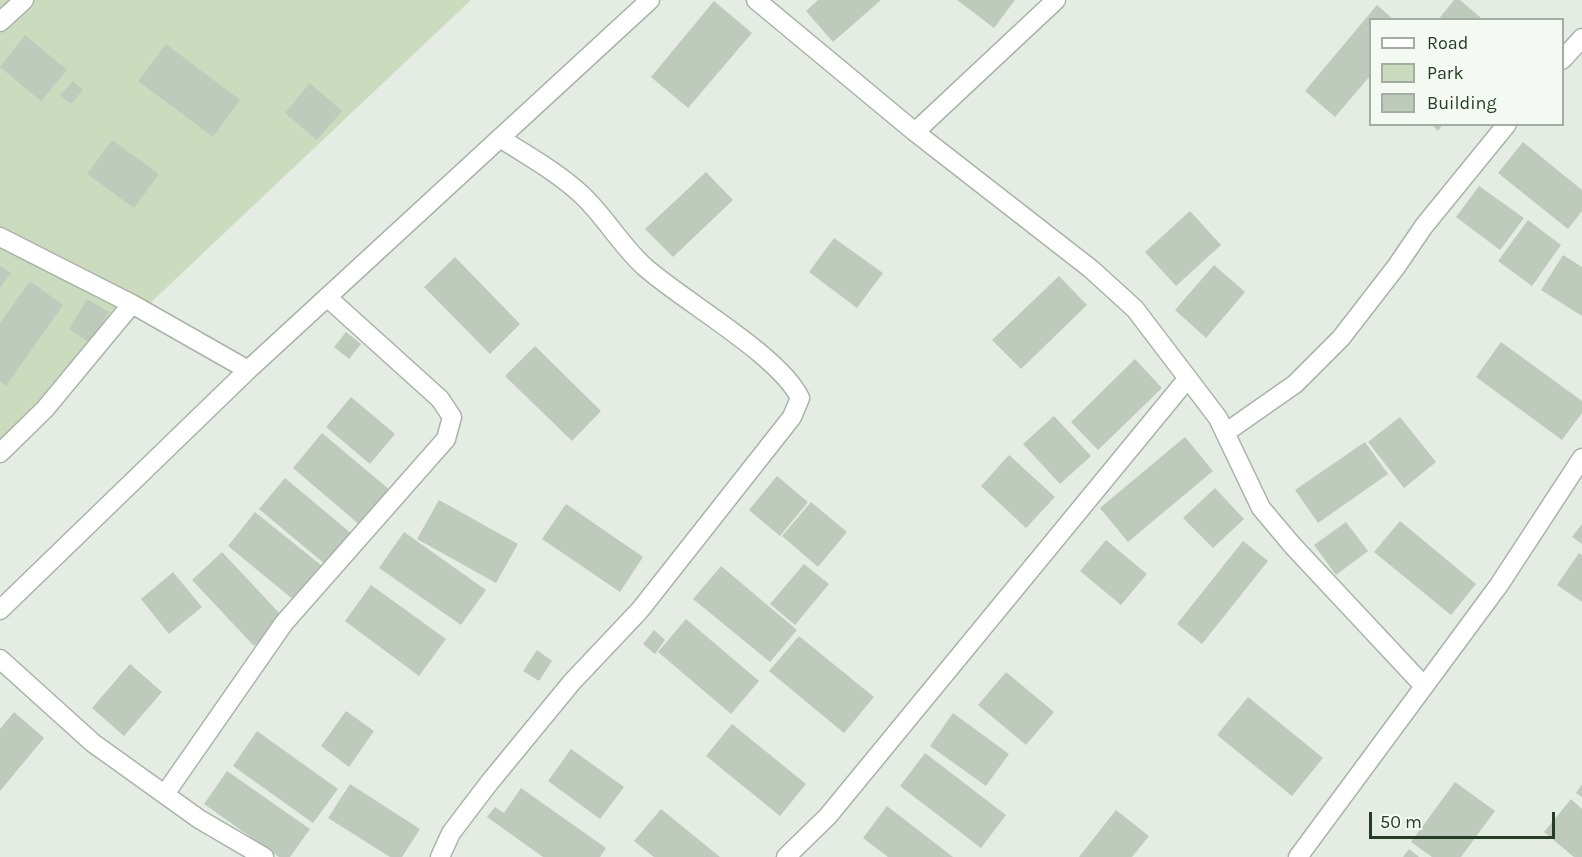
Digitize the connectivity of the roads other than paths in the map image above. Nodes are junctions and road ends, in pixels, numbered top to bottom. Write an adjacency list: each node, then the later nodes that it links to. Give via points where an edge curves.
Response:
1 (24, 0): 5 (street)
2 (650, 0): 10 (street)
3 (756, 0): 9 (street)
4 (1056, 0): 9 (street)
5 (0, 22)
6 (1582, 38): 7 (street)
7 (1564, 59)
8 (1505, 126): 16 (street, via 1424,226 1341,338 1295,384)
9 (915, 132): 15 (street, via 1091,269 1135,309)
10 (500, 138): 12 (street); 24 (street, via 583,196 644,267 775,366 800,398 792,417 640,610 572,682 489,783 451,833)
11 (0, 237): 13 (street)
12 (327, 297): 14 (street); 22 (street, via 440,399 452,417 446,439 284,623)
13 (132, 304): 14 (street); 17 (street, via 45,409)
14 (248, 370): 19 (street)
15 (1188, 378): 16 (street); 25 (street, via 828,816)
16 (1225, 434): 21 (street, via 1261,508)
17 (0, 453)
18 (1582, 458): 21 (street, via 1499,585)
19 (0, 610)
20 (0, 659): 22 (street, via 93,743)
21 (1424, 686): 26 (street)
22 (165, 794): 23 (street)
23 (264, 857)
24 (440, 857)
25 (786, 857)
26 (1298, 857)

